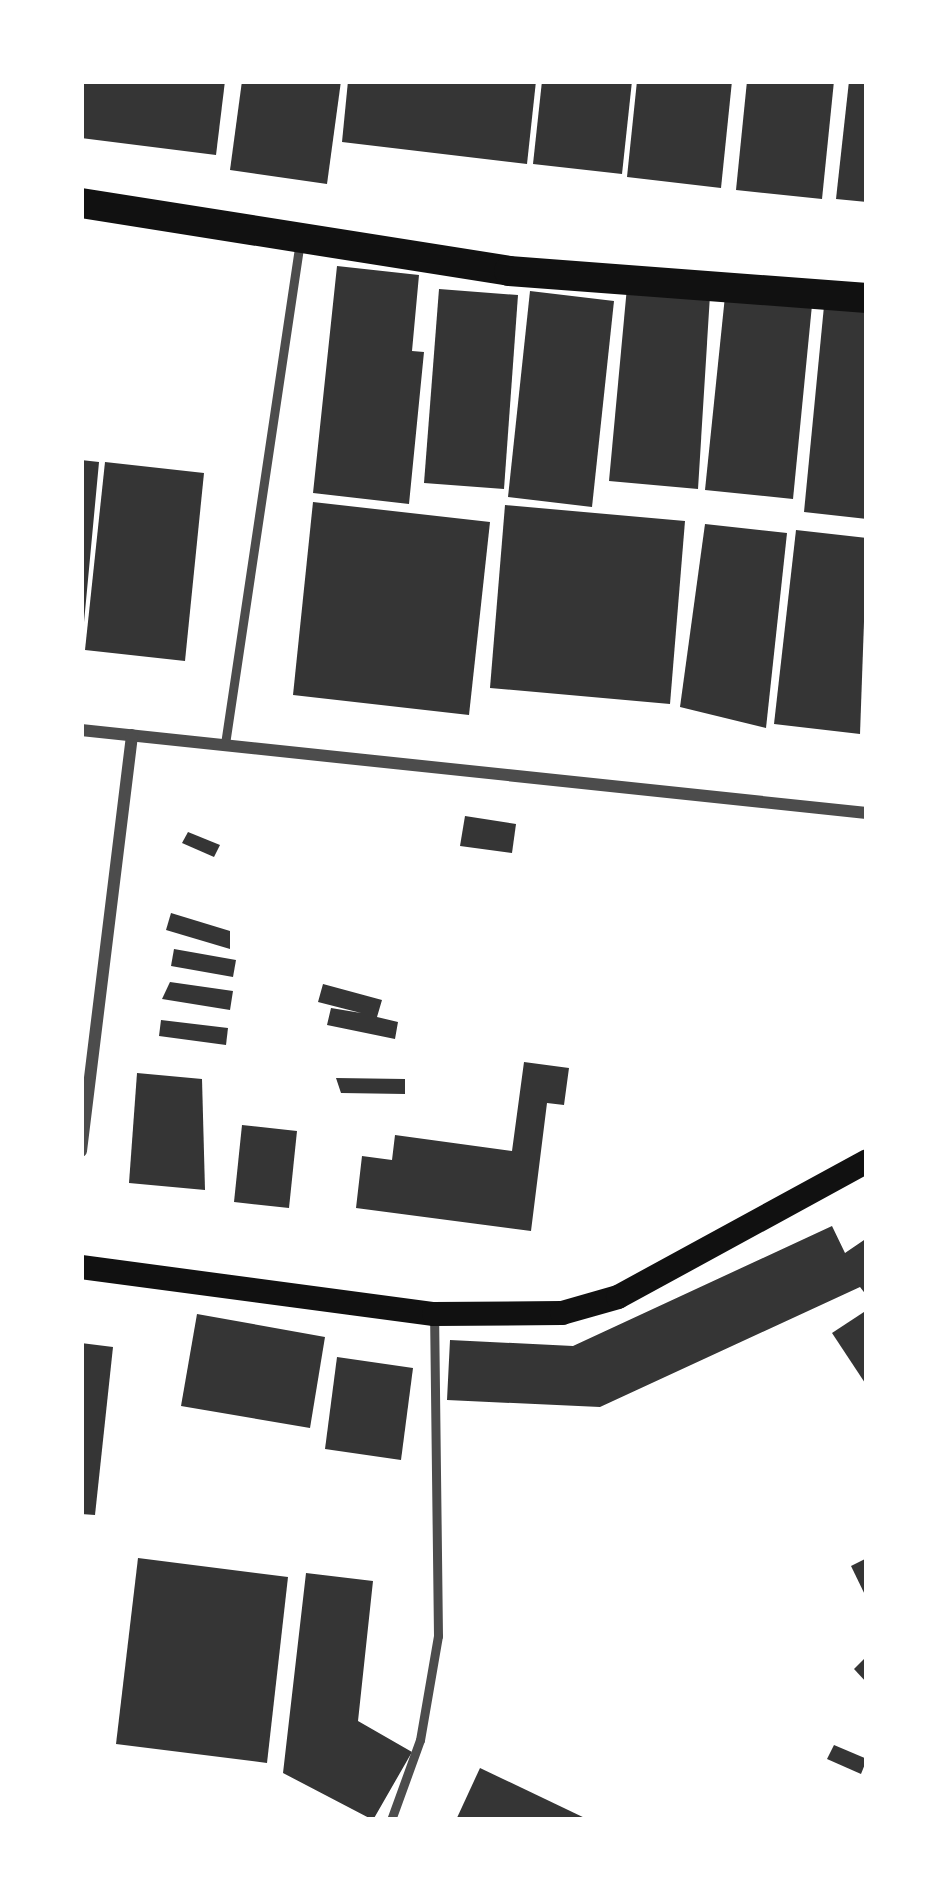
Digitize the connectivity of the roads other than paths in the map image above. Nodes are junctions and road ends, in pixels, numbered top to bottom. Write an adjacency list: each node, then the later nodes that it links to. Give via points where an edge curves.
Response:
1 (81, 203): 2 (main road)
2 (301, 236): 3 (main road, via 509,271); 6 (lane)
3 (867, 298)
4 (81, 730): 5 (street)
5 (132, 735): 6 (street); 8 (street)
6 (225, 744): 7 (street)
7 (867, 813)
8 (81, 1151)
9 (867, 1162): 11 (main road, via 590,1307)
10 (81, 1267): 11 (main road)
11 (434, 1314): 12 (lane, via 438,1636)
12 (391, 1820)

